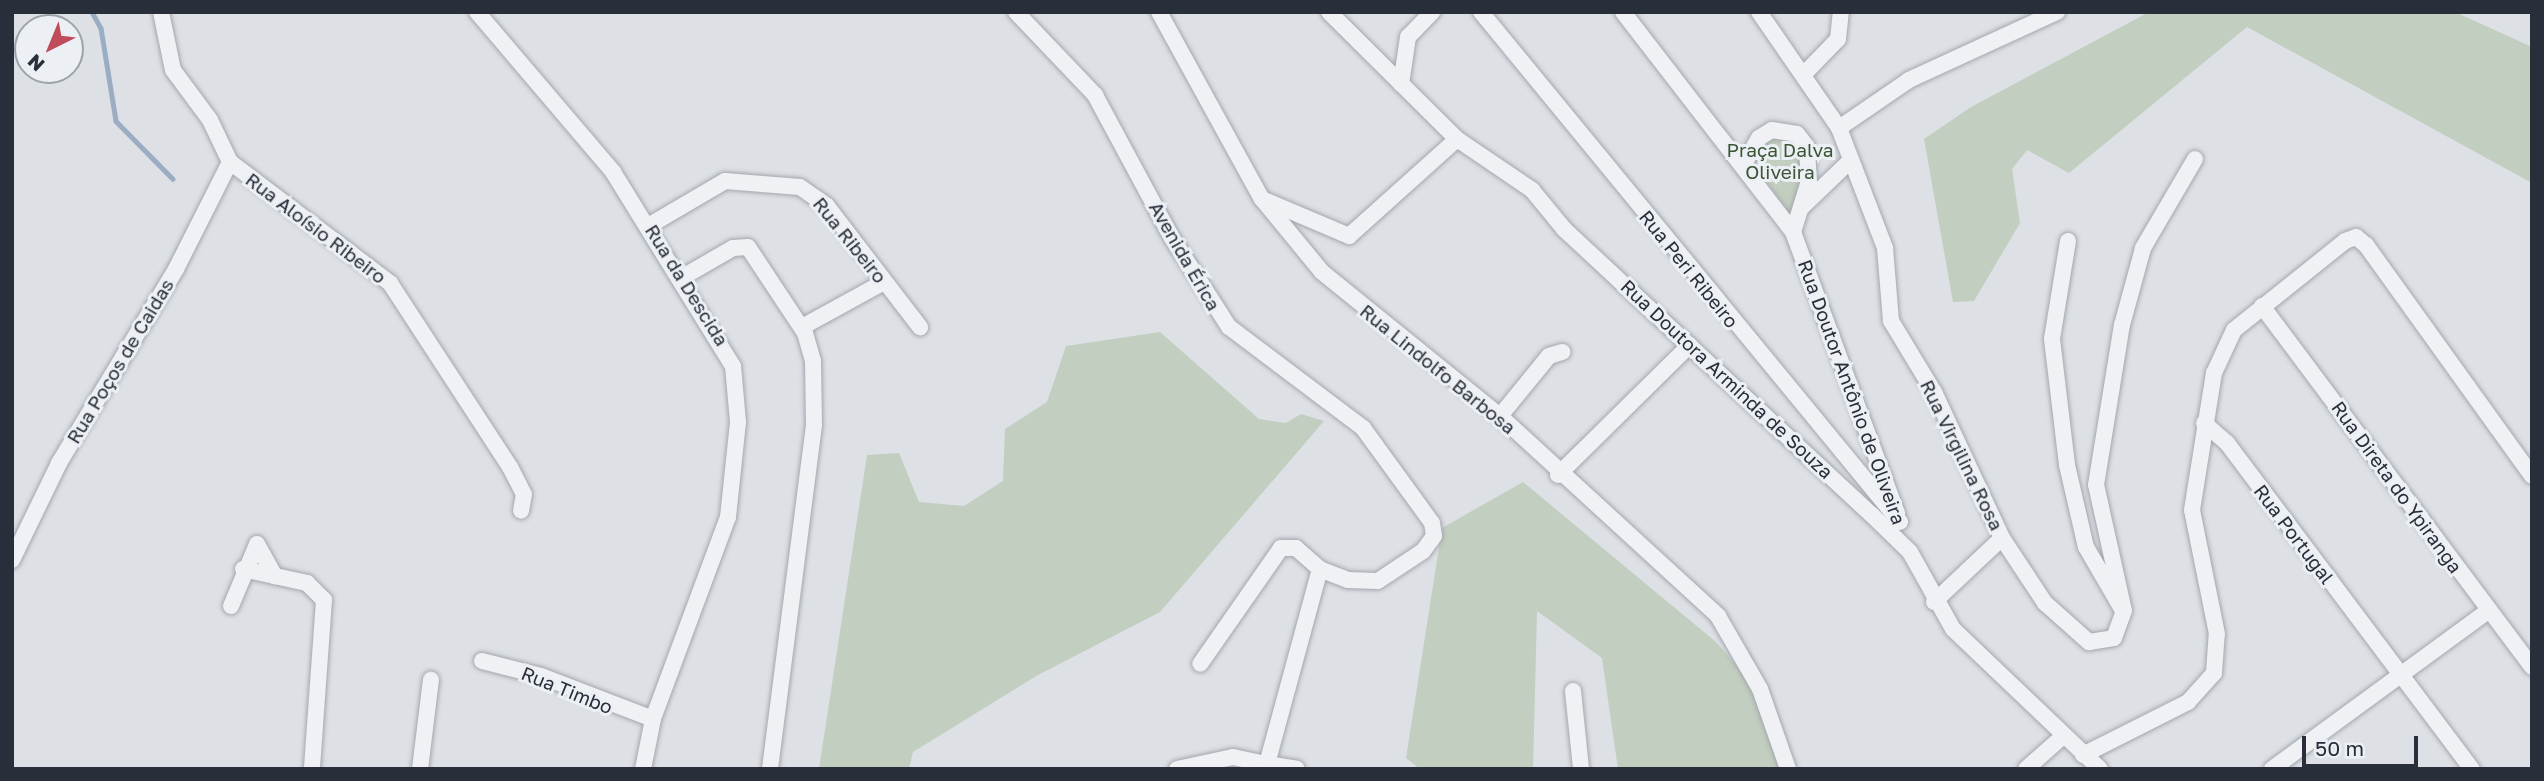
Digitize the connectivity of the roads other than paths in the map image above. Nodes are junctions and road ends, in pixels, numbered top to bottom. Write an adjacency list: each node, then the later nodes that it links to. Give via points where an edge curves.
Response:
1 (161, 12): 17 (street, Rua Aloísio Ribeiro, via 173,70 210,120)
2 (477, 12): 22 (street, Rua da Descida, via 557,101)
3 (1016, 12): 42 (street, Avenida Érica, via 1095,95 1210,304 1245,344 1363,428 1416,492 1434,536 1423,551 1378,581)
4 (1159, 12): 20 (street, Rua Lindolfo Barbosa)
5 (1329, 12): 13 (street, Rua Doutora Arminda de Souza)
6 (1432, 12): 13 (street, via 1401,51)
7 (1481, 12): 37 (street, Rua Peri Ribeiro)
8 (1623, 12): 18 (street, Rua Doutor Antônio de Oliveira)
9 (1759, 12): 12 (street, Rua Virgilina Rosa)
10 (1841, 12): 12 (street, via 1838,39)
11 (2057, 12): 14 (street, via 1909,80)
12 (1806, 72): 14 (street, Rua Virgilina Rosa)
13 (1401, 85): 15 (street, Rua Doutora Arminda de Souza)
14 (1839, 128): 19 (street, Rua Virgilina Rosa)
15 (1457, 139): 20 (street, via 1349,236); 30 (street, Rua Doutora Arminda de Souza, via 1532,190 1564,229)
16 (2195, 159): 46 (street, via 2143,248 2101,442 2099,511)
17 (230, 162): 36 (street, Rua Aloísio Ribeiro, via 390,283 510,467 524,494); 40 (street, Rua Poços de Caidas, via 176,269 58,463)
18 (1745, 162): 21 (street, via 1772,130 1797,134 1811,165); 23 (street, Rua Doutor Antônio de Oliveira)
19 (1849, 162): 21 (street); 38 (street, Rua Virgilina Rosa, via 1885,248 1893,328 1934,391)
20 (1262, 199): 32 (street, Rua Lindolfo Barbosa, via 1345,294)
21 (1802, 207): 23 (street)
22 (650, 225): 25 (street, Rua da Descida); 26 (street, Rua Ribeiro, via 725,181 800,187 827,206)
23 (1793, 232): 37 (street, Rua Doutor Antônio de Oliveira)
24 (2068, 240): 46 (street, via 2052,339 2067,465 2086,547)
25 (681, 278): 28 (street, via 733,248 748,247); 54 (street, Rua da Descida, via 728,349 738,422 728,517)
26 (884, 282): 28 (street); 29 (street, Rua Ribeiro)
27 (2262, 306): 33 (street, via 2227,341); 35 (street, via 2345,241 2357,237); 47 (street, Rua Direta do Ypiranga)
28 (802, 327): 61 (street, via 816,381 814,425)
29 (919, 327)
30 (1690, 345): 34 (street); 39 (street, Rua Doutora Arminda de Souza)
31 (1562, 352): 32 (street, via 1549,356)
32 (1500, 416): 34 (street, Rua Lindolfo Barbosa)
33 (2204, 423): 51 (street, Rua Portugal, via 2227,443); 56 (street, via 2192,510 2217,634 2214,673 2188,702)
34 (1558, 475): 65 (street, Rua Lindolfo Barbosa, via 1718,616 1760,689)
35 (2532, 476)
36 (521, 511)
37 (1900, 522): 39 (street, Rua Doutor Antônio de Oliveira)
38 (2002, 538): 44 (street); 46 (street, Rua Virgilina Rosa, via 2045,603 2078,638 2114,638)
39 (1910, 552): 44 (street, Rua Doutora Arminda de Souza)
40 (12, 561)
41 (243, 569): 43 (street); 43 (street, via 257,544); 45 (street)
42 (1320, 569): 49 (street, via 1296,548 1281,548); 57 (street)
43 (275, 576): 58 (street, via 307,583 324,600)
44 (1934, 602): 55 (street, Rua Doutora Arminda de Souza, via 1975,655)
45 (231, 606)
46 (2124, 611)
47 (2488, 611): 50 (street, Rua Direta do Ypiranga); 51 (street)
48 (482, 661): 54 (street, Rua Timbo, via 541,676)
49 (1200, 664)
50 (2532, 667)
51 (2400, 674): 68 (street); 69 (street, Rua Portugal)
52 (431, 680): 59 (street)
53 (1573, 691): 64 (street)
54 (653, 719): 60 (street, Rua da Descida)
55 (2063, 737): 56 (street, Rua Doutora Arminda de Souza); 66 (street)
56 (2083, 755): 67 (street, Rua Doutora Arminda de Souza)
57 (1268, 764): 62 (street, via 1233,757); 63 (street)
58 (312, 769)
59 (420, 769)
60 (643, 769)
61 (770, 769)
62 (1177, 769)
63 (1297, 769)
64 (1581, 769)
65 (1788, 769)
66 (2026, 769)
67 (2100, 769)
68 (2272, 769)
69 (2472, 769)

